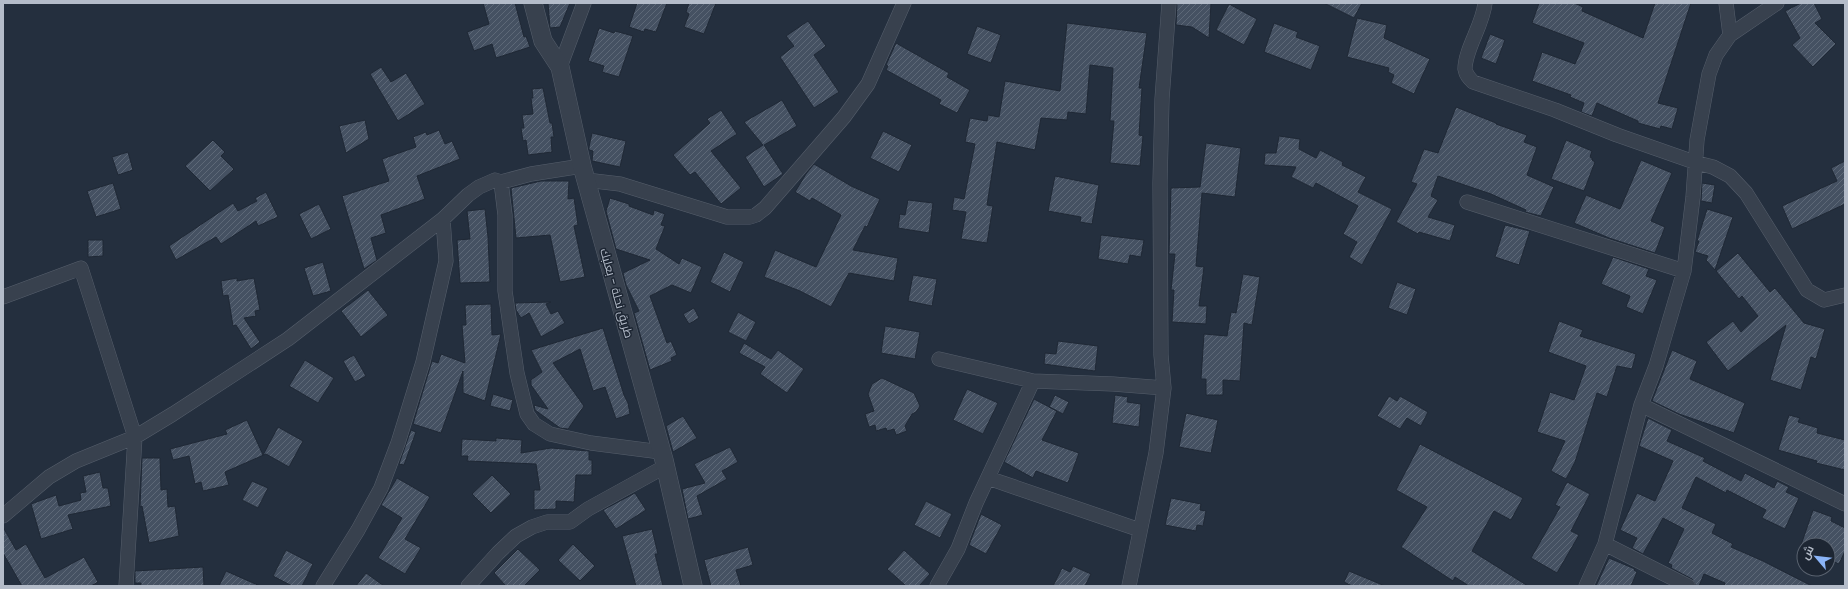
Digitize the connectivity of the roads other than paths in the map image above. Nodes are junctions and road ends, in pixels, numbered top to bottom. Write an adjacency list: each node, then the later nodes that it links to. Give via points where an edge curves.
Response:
1 (534, 3): 9 (street, طريق نحلة - بعلبك, via 543,41)
2 (584, 3): 9 (street)
3 (904, 3): 11 (street, via 868,84 844,117 776,197 756,215 742,218 727,217)
4 (1169, 3): 20 (street, via 1162,99 1160,183 1161,355)
5 (1485, 3): 10 (street, via 1466,62 1465,70 1473,82)
6 (1726, 3): 8 (street)
7 (1777, 3): 8 (street)
8 (1730, 35): 10 (street, via 1716,55 1709,74 1697,140)
9 (560, 67): 11 (street, طريق نحلة - بعلبك)
10 (1697, 163): 15 (street); 16 (street, via 1713,167 1730,176 1746,193 1807,290 1824,300)
11 (584, 173): 12 (street, via 531,174); 23 (street, طريق نحلة - بعلبك)
12 (501, 182): 14 (street, via 495,180 479,187); 23 (street, via 505,215 505,291 517,373 527,414 534,424 550,434)
13 (1467, 202): 15 (street)
14 (443, 220): 22 (street, via 288,339); 30 (street, via 446,261 423,362 398,443 381,488)
15 (1684, 271): 21 (street, via 1656,366)
16 (1845, 295)
17 (3, 297): 22 (street, via 81,268)
18 (939, 358): 19 (street)
19 (1033, 381): 20 (street); 24 (street)
20 (1164, 388): 27 (street, via 1156,453)
21 (1641, 405): 25 (street); 28 (street)
22 (135, 437): 26 (street, via 76,461 49,477); 29 (street)
23 (663, 459): 31 (street, via 570,522 547,522 516,536); 32 (street, طريق نحلة - بعلبك)
24 (988, 478): 27 (street); 33 (street, via 958,548)
25 (1845, 504)
26 (3, 516)
27 (1140, 530): 34 (street)
28 (1605, 544): 35 (street); 36 (street)
29 (126, 586)
30 (323, 586)
31 (468, 586)
32 (693, 586)
33 (938, 586)
34 (1129, 586)
35 (1586, 586)
36 (1688, 586)

